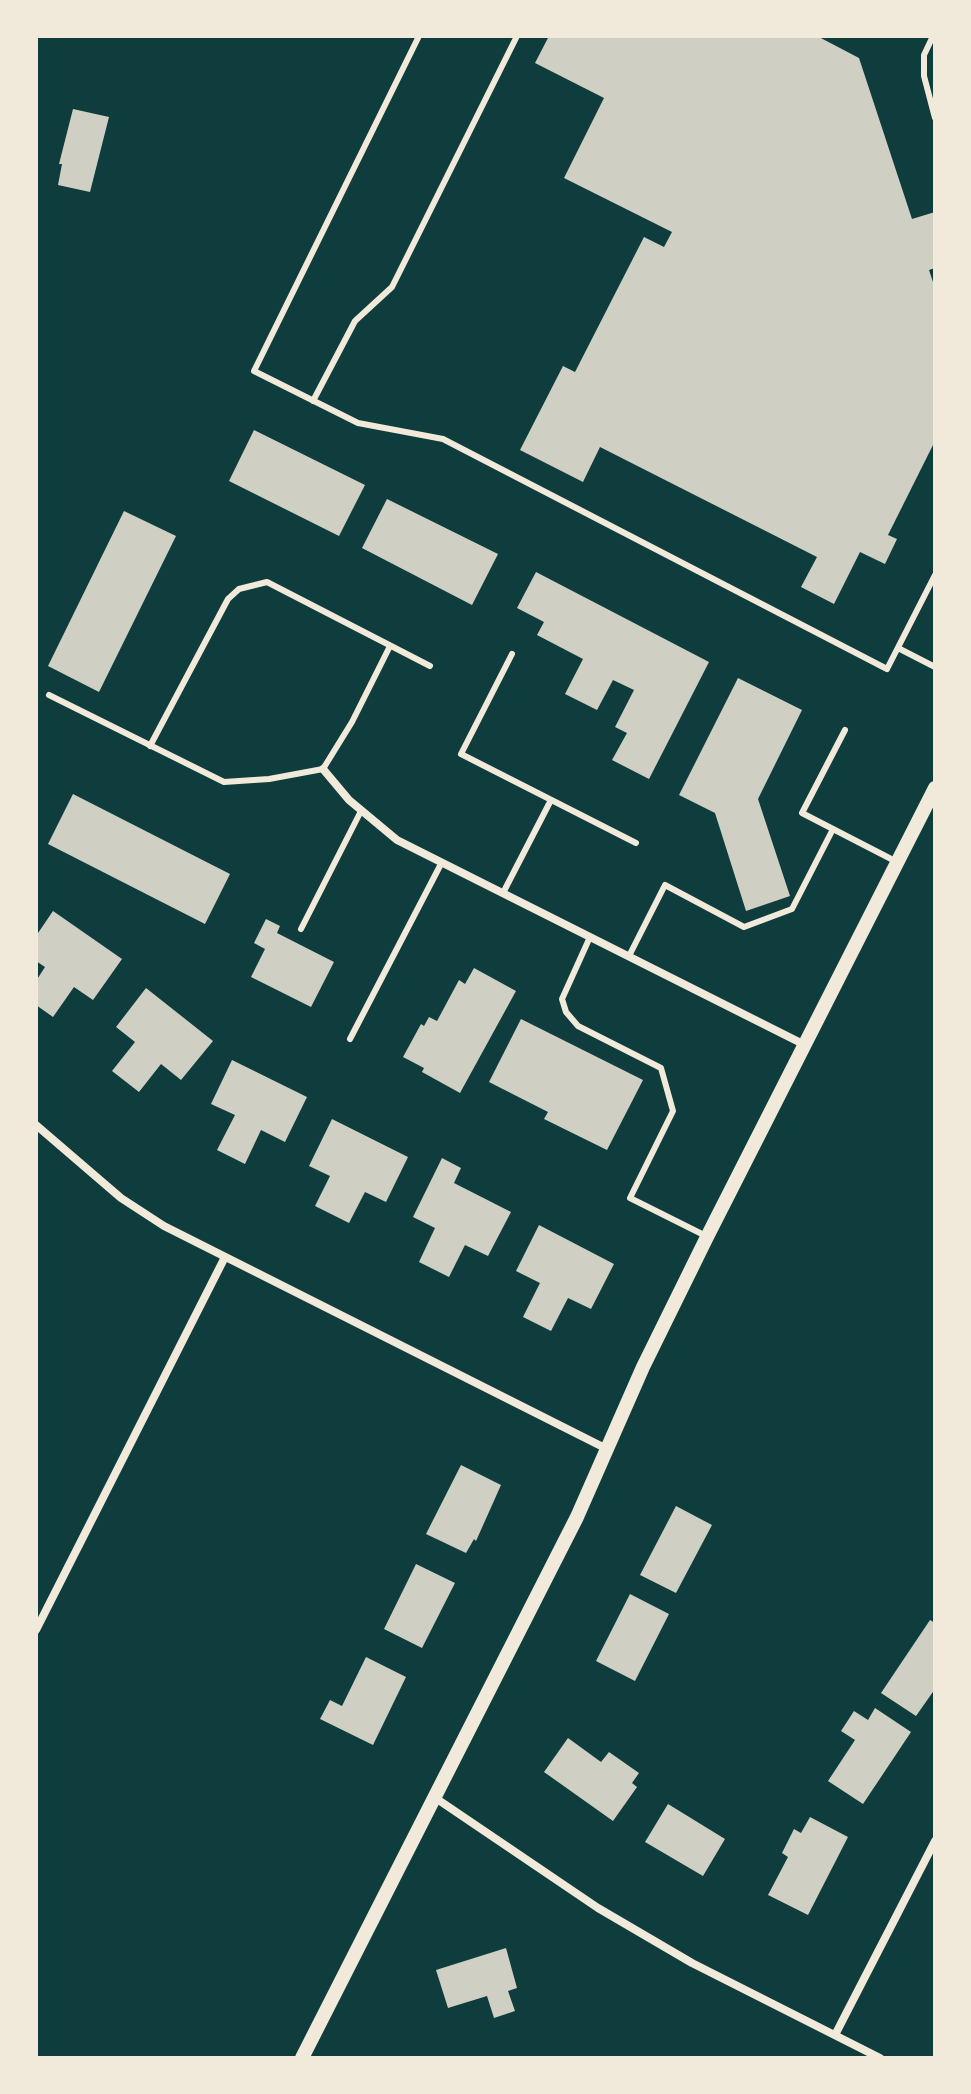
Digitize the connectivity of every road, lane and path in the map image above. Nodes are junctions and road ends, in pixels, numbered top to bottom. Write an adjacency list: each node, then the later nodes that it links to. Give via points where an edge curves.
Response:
1 (419, 36): 5 (lane, via 254,371)
2 (517, 36): 5 (lane, via 392,287 355,321)
3 (933, 36): 4 (lane, via 924,55 924,76)
4 (935, 118)
5 (313, 401): 8 (lane, via 358,423 443,439 887,669)
6 (935, 575): 8 (lane)
7 (390, 646): 10 (lane); 14 (lane, via 267,582 239,589 228,599); 15 (lane)
8 (898, 648): 11 (lane)
9 (512, 654): 17 (lane, via 461,754)
10 (430, 666)
11 (935, 667)
12 (49, 695): 14 (lane)
13 (845, 730): 19 (lane, via 802,813)
14 (150, 746): 15 (lane, via 224,782)
15 (323, 769): 18 (street)
16 (935, 788): 22 (street)
17 (551, 800): 20 (lane); 23 (lane)
18 (361, 811): 21 (street, via 397,840); 24 (lane)
19 (833, 829): 22 (lane); 26 (lane, via 792,909 744,927 665,885)
20 (636, 843)
21 (442, 862): 23 (street); 27 (lane)
22 (897, 862): 28 (street)
23 (503, 893): 25 (street)
24 (301, 929)
25 (590, 937): 26 (street); 30 (lane, via 562,999 566,1012 578,1026 661,1068 673,1111 630,1198)
26 (629, 956): 28 (street)
27 (350, 1039)
28 (805, 1045): 30 (street)
29 (36, 1125): 31 (street, via 121,1198)
30 (707, 1237): 32 (street)
31 (225, 1257): 32 (street); 33 (street)
32 (607, 1449): 34 (street)
33 (36, 1630)
34 (434, 1797): 36 (street, via 598,1908 692,1963); 37 (street)
35 (935, 1841): 36 (street)
36 (835, 2035): 38 (street)
37 (302, 2058)
38 (880, 2058)

